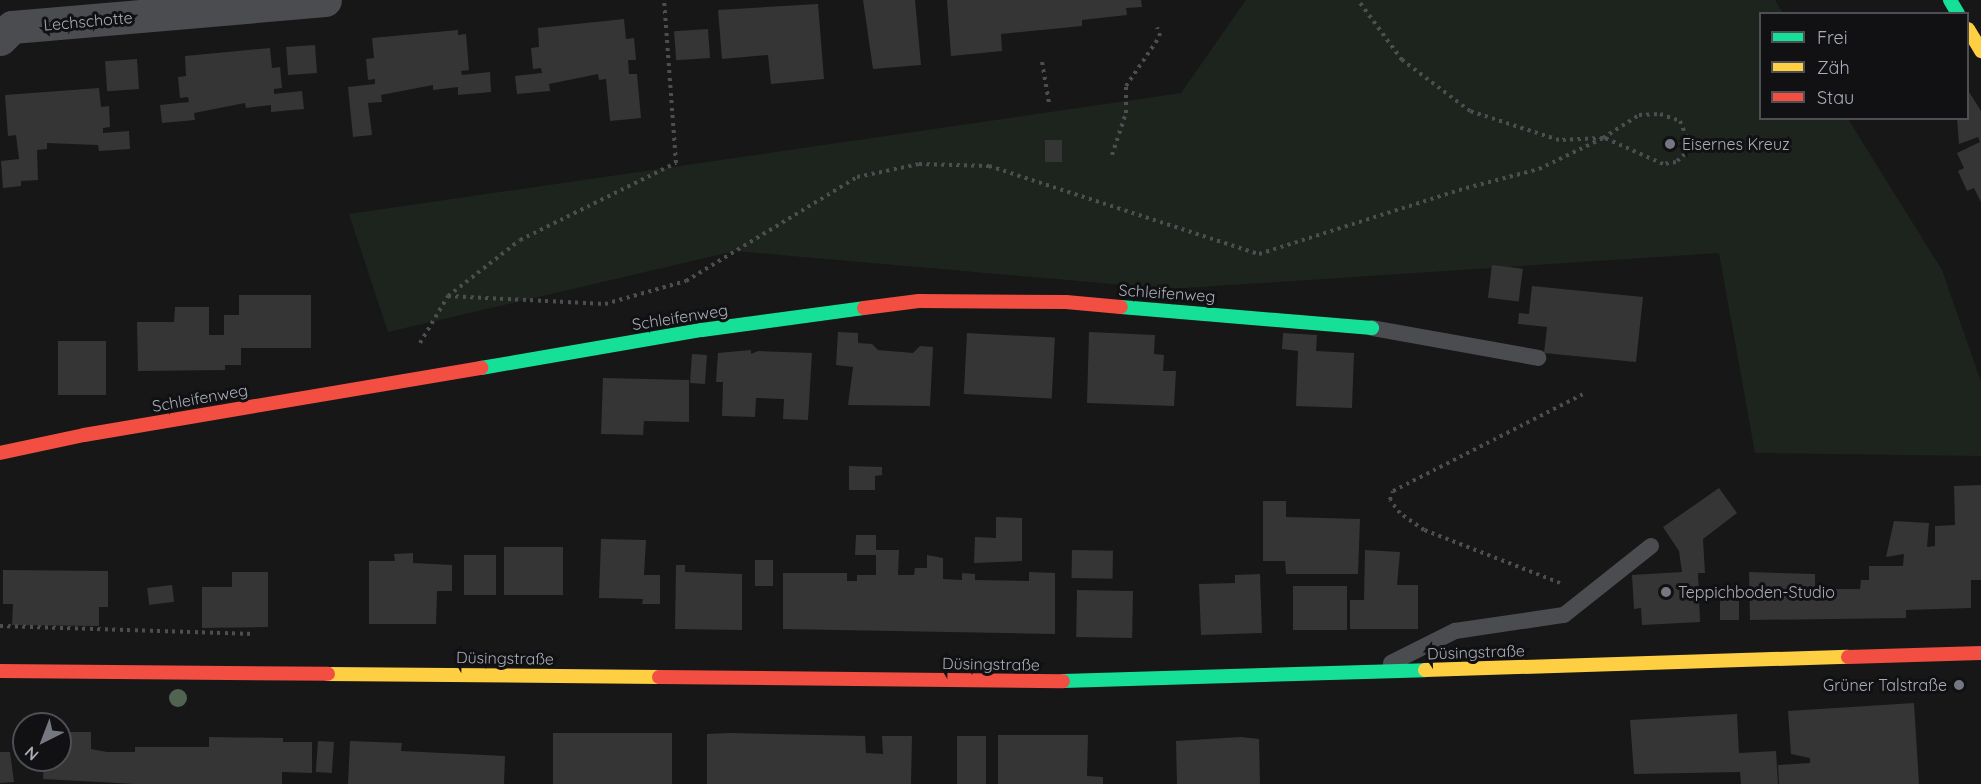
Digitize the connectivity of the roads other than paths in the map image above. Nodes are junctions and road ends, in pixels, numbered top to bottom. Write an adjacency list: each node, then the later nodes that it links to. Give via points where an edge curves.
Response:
1 (325, 0): 2 (street, Lechschotte)
2 (4, 29)
3 (1969, 31): 4 (main road)
4 (1981, 51)
5 (1372, 328): 6 (lane); 7 (main road, Schleifenweg, via 1066,302 919,301 702,330)
6 (1538, 358)
7 (0, 453)
8 (1651, 546): 11 (lane, via 1564,615 1455,631)
9 (1981, 653): 11 (main road, Düsingstraße)
10 (0, 671): 11 (main road, Düsingstraße, via 1057,681)
11 (1374, 671)

